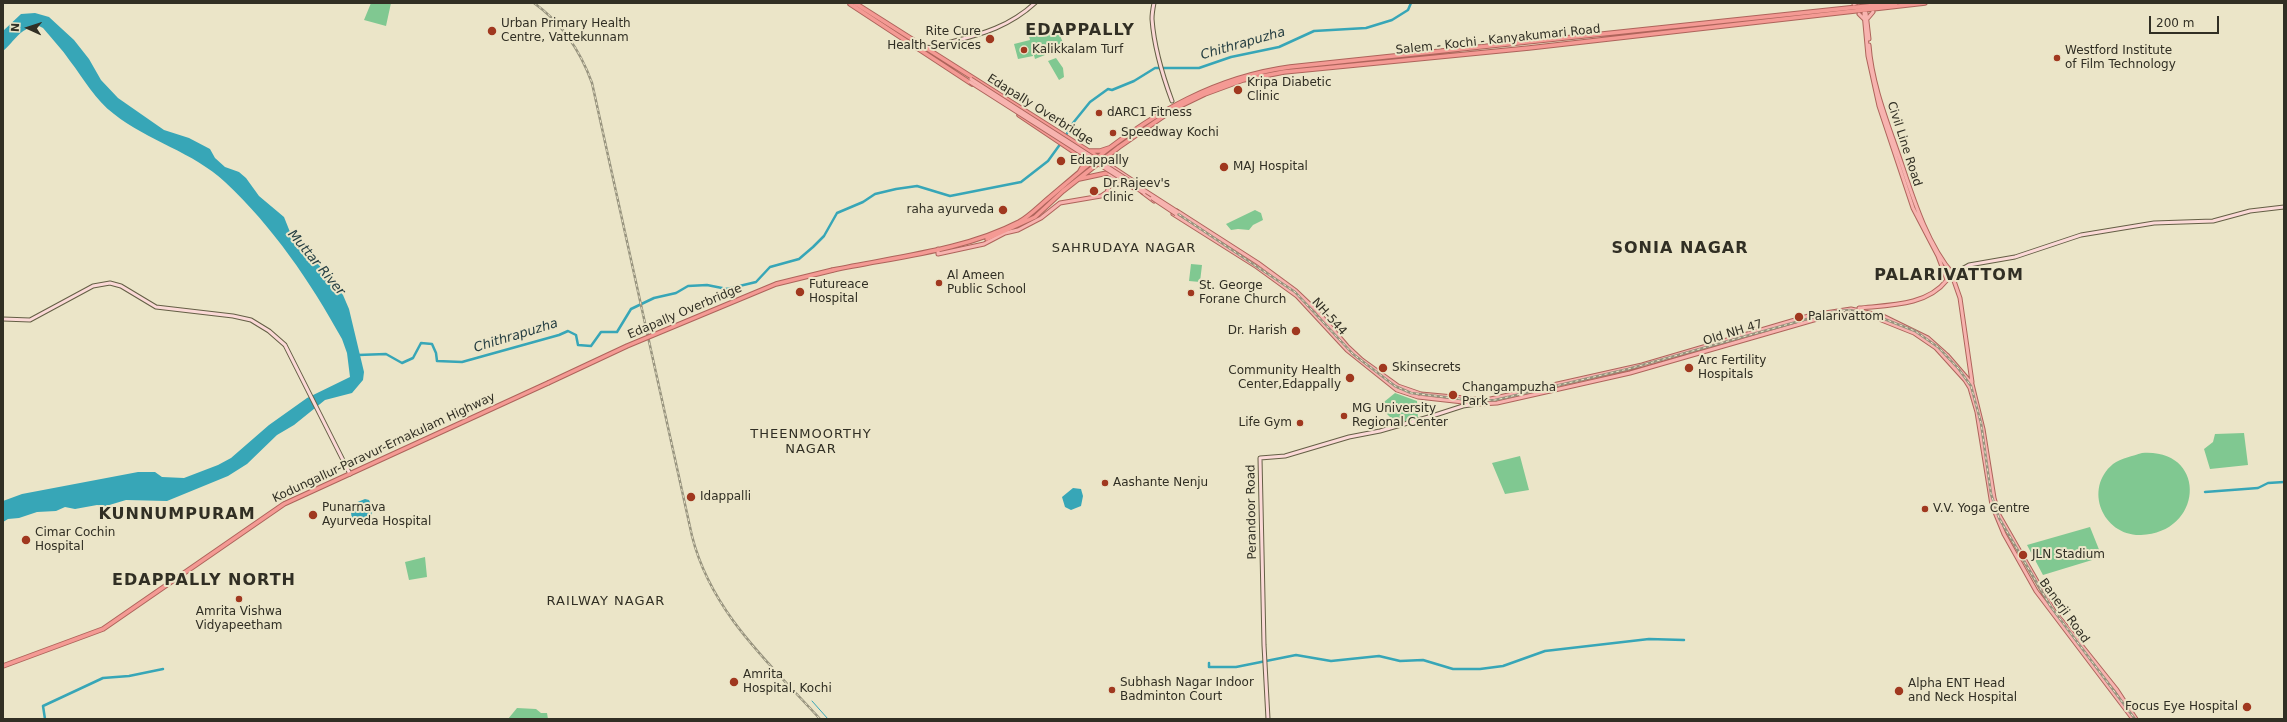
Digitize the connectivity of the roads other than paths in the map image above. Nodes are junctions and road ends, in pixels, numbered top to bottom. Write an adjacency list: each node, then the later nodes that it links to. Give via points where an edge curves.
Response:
1 (855, 3): 14 (highway)
2 (1035, 3): 15 (main road, via 986,34)
3 (1154, 3): 19 (main road, via 1152,16 1158,55)
4 (1896, 3): 10 (highway, Salem - Kochi - Kanyakumari Road)
5 (1925, 3): 10 (highway, Salem - Kochi - Kanyakumari Road)
6 (850, 4): 18 (highway)
7 (1873, 12): 11 (main road)
8 (1865, 13): 11 (main road, Civil Line Road)
9 (1858, 14): 11 (main road)
10 (1746, 21): 12 (highway, Salem - Kochi - Kanyakumari Road); 13 (highway, Salem - Kochi - Kanyakumari Road)
11 (1866, 22): 32 (main road, Civil Line Road, via 1868,56 1879,106)
12 (1584, 37): 13 (highway); 17 (highway, Salem - Kochi - Kanyakumari Road, via 1352,59)
13 (1584, 42): 17 (highway, Salem - Kochi - Kanyakumari Road, via 1511,52)
14 (919, 44): 15 (main road, via 933,48); 16 (highway)
15 (942, 47): 16 (main road, via 938,55)
16 (941, 58): 18 (highway)
17 (1310, 67): 21 (highway, Salem - Kochi - Kanyakumari Road, via 1257,73 1212,87 1174,104); 22 (highway, Salem - Kochi - Kanyakumari Road, via 1263,76 1174,109)
18 (970, 80): 20 (highway, bridge); 23 (highway, bridge); 34 (main road, Edapally Overbridge, bridge)
19 (1172, 101)
20 (1082, 147): 21 (highway, via 1096,151); 24 (highway)
21 (1113, 147): 24 (highway, Salem - Kochi - Kanyakumari Road)
22 (1110, 154): 25 (highway, Salem - Kochi - Kanyakumari Road); 27 (highway)
23 (1083, 157): 26 (highway); 31 (highway, via 1084,164)
24 (1098, 157): 25 (highway); 26 (highway, Salem - Kochi - Kanyakumari Road)
25 (1102, 160): 27 (main road); 28 (highway, Salem - Kochi - Kanyakumari Road)
26 (1091, 163): 28 (highway); 31 (highway, Salem - Kochi - Kanyakumari Road)
27 (1108, 164): 34 (main road)
28 (1096, 166): 31 (highway, Salem - Kochi - Kanyakumari Road)
29 (1107, 173): 30 (main road); 31 (highway)
30 (1113, 177): 34 (main road); 37 (main road, via 1104,195 1060,203 1026,227)
31 (1077, 178): 37 (highway, via 1035,217); 39 (highway, via 1026,218 982,239)
32 (1907, 184): 40 (main road, Civil Line Road, via 1919,221); 41 (main road, Civil Line Road, via 1922,221)
33 (2284, 207): 41 (main road, via 2213,221 2154,223 2081,235 2015,257 1969,265)
34 (1177, 213): 35 (main road, NH-544); 36 (main road, NH-544)
35 (1200, 225): 36 (main road); 38 (main road, NH-544)
36 (1197, 229): 38 (main road, NH-544)
37 (1005, 233): 39 (highway)
38 (1231, 248): 45 (main road, NH-544, via 1297,296); 45 (main road, NH-544, via 1289,286 1317,311)
39 (938, 251): 47 (highway, Edapally Overbridge, bridge, via 833,270 776,284 628,346)
40 (1945, 274): 41 (main road); 42 (main road, Civil Line Road)
41 (1952, 275): 42 (main road); 48 (main road, via 1960,298)
42 (1947, 280): 43 (main road, Old NH 47, via 1940,289 1918,300 1896,305)
43 (1851, 309): 46 (main road, Old NH 47, via 1808,316); 48 (main road, Old NH 47, via 1884,316 1918,332 1947,355)
44 (3, 319): 54 (main road, via 30,320 93,286 110,283 121,286 156,307 252,320 285,345)
45 (1334, 334): 51 (main road, NH-544, via 1362,360 1407,391); 52 (main road, NH-544, via 1362,364 1397,390 1412,396)
46 (1642, 367): 48 (main road, Old NH 47, via 1822,317 1858,313 1888,321 1926,340); 49 (main road, Old NH 47); 50 (main road, Old NH 47)
47 (548, 383): 54 (highway, Kodungallur-Paravur-Ernakulam Highway)
48 (1972, 387): 53 (main road, Banerji Road)
49 (1519, 393): 50 (main road); 51 (main road, Old NH 47, via 1486,400)
50 (1520, 398): 52 (main road, Old NH 47)
51 (1474, 399)
52 (1478, 404): 59 (main road, Perandoor Road, via 1349,436 1293,454 1260,458 1264,658)
53 (1986, 461): 55 (main road, Banerji Road, via 1995,505); 56 (main road, Banerji Road, via 1994,510 2011,547)
54 (350, 474): 58 (highway, Kodungallur-Paravur-Ernakulam Highway, via 284,504 103,629)
55 (2036, 579): 56 (main road); 57 (main road, Banerji Road)
56 (2032, 582): 57 (main road, Banerji Road)
57 (2084, 652): 60 (main road, Banerji Road); 61 (main road, Banerji Road, via 2117,690)
58 (3, 666)
59 (1268, 719)
60 (2133, 719)
61 (2136, 719)

